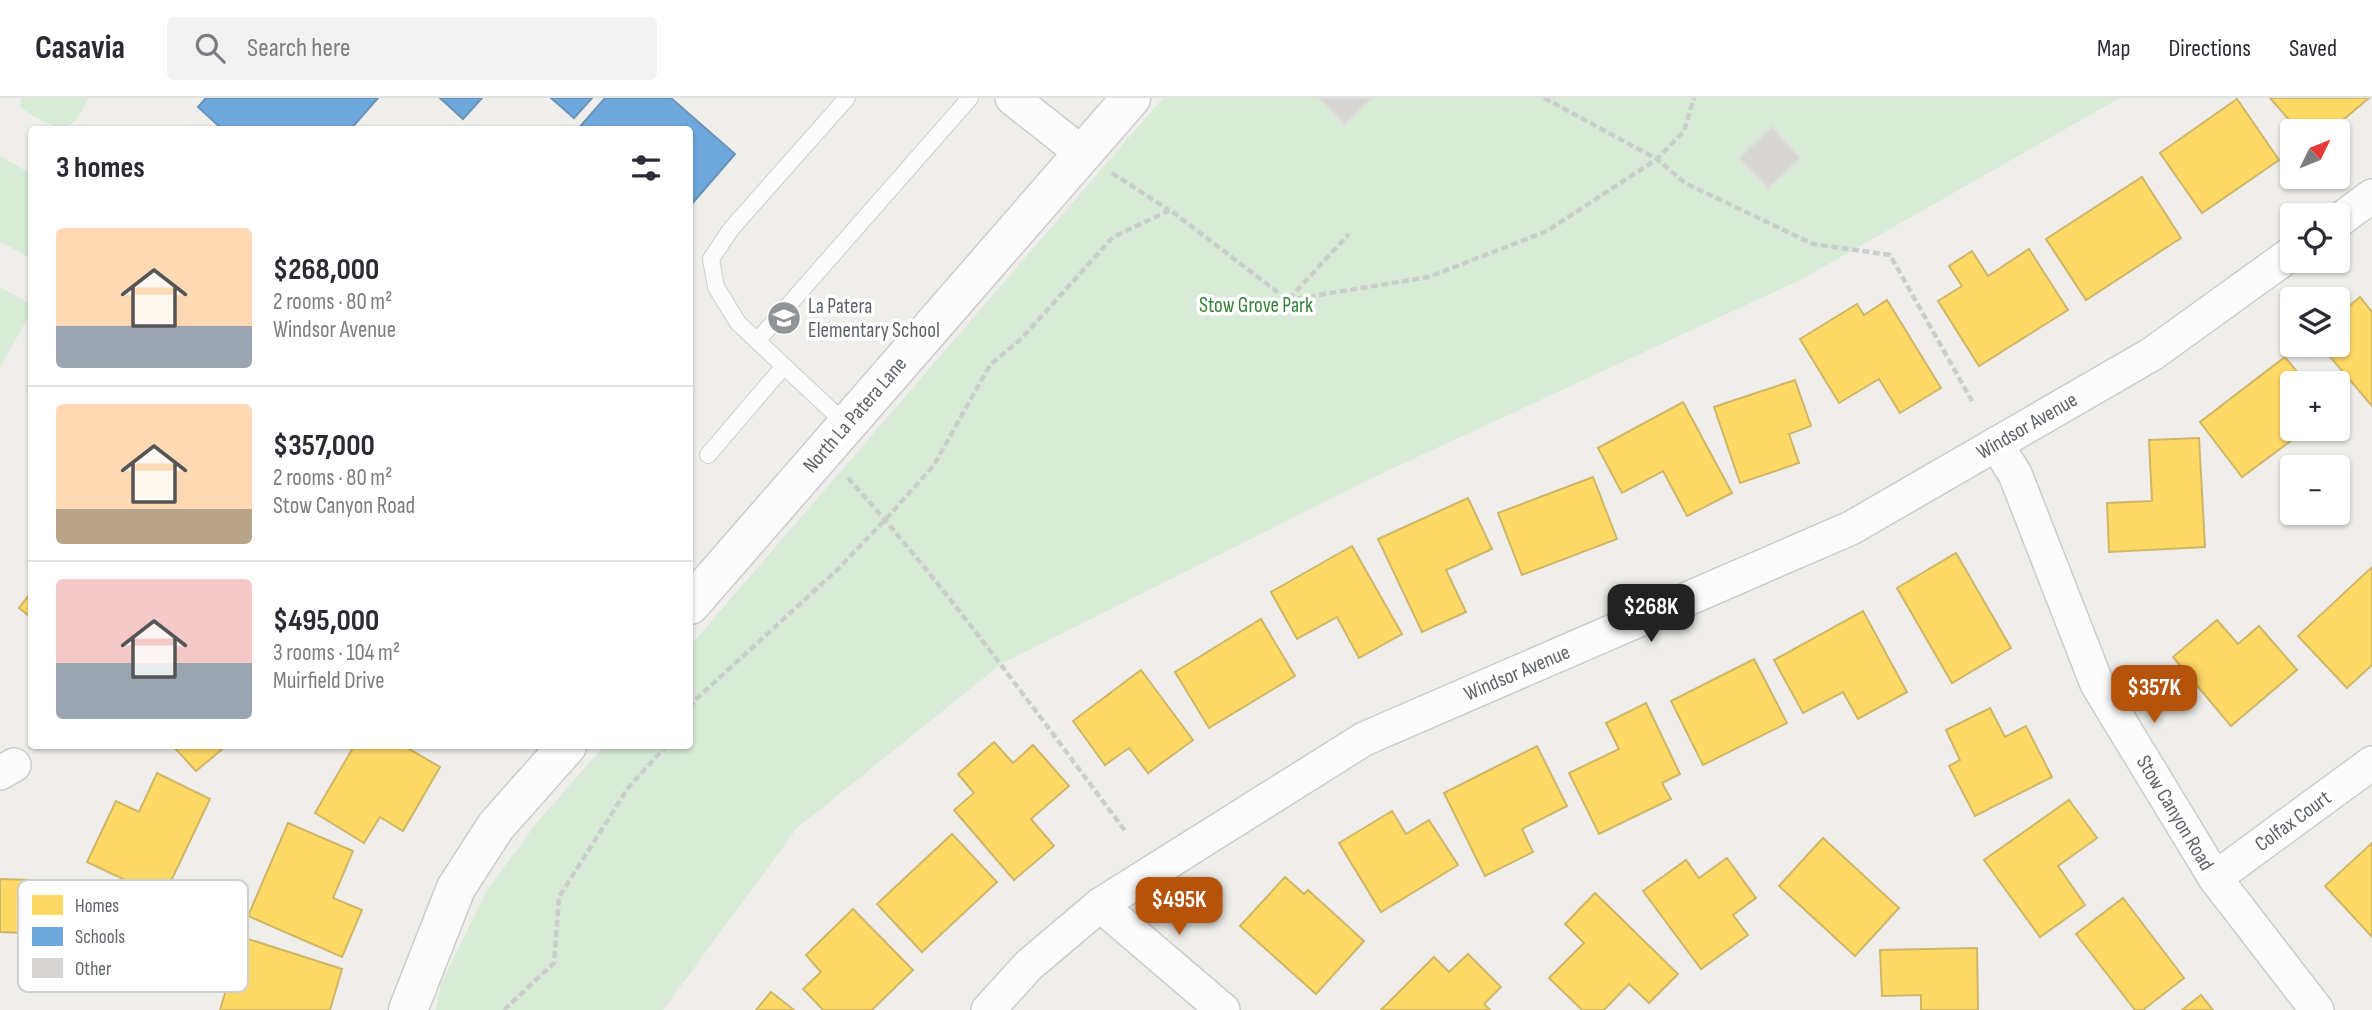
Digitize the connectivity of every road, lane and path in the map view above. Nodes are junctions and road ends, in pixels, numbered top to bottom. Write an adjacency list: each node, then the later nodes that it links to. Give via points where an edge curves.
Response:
1 (847, 98): 15 (lane, via 731,229 711,259 716,287 738,323)
2 (970, 98): 15 (lane)
3 (1012, 98): 7 (street)
4 (1131, 98): 7 (street, North La Patera Lane)
5 (1544, 98): 8 (path)
6 (1694, 98): 8 (path, via 1684,131)
7 (1083, 154): 10 (path); 18 (street, North La Patera Lane)
8 (1657, 159): 14 (path, via 1548,231 1429,277); 17 (path, via 1685,183 1813,244 1890,255)
9 (2372, 196): 11 (street)
10 (1170, 210): 14 (path); 21 (path, via 1113,237 1021,339 990,365 934,465)
11 (2350, 212)
12 (1349, 234): 14 (path)
13 (2280, 262): 19 (street, Windsor Avenue, via 2152,354)
14 (1288, 300)
15 (757, 341): 16 (lane)
16 (784, 366): 18 (lane); 20 (lane)
17 (1972, 401)
18 (836, 438): 21 (path); 22 (street, North La Patera Lane)
19 (1996, 444): 28 (street, Stow Canyon Road, via 2015,474 2097,684); 29 (street, Windsor Avenue, via 1851,528 1364,740)
20 (708, 455)
21 (886, 519): 23 (path); 27 (path)
22 (693, 602)
23 (693, 703)
24 (564, 749): 30 (street, via 496,826 456,888)
25 (663, 749): 31 (path, via 628,788 559,897 554,963)
26 (2372, 763): 28 (street, Colfax Court)
27 (1126, 832)
28 (2215, 878): 34 (street, Stow Canyon Road)
29 (1100, 905): 32 (street, Windsor Avenue, via 1029,965); 33 (street)
30 (408, 1010)
31 (504, 1010)
32 (988, 1010)
33 (1223, 1010)
34 (2318, 1010)

